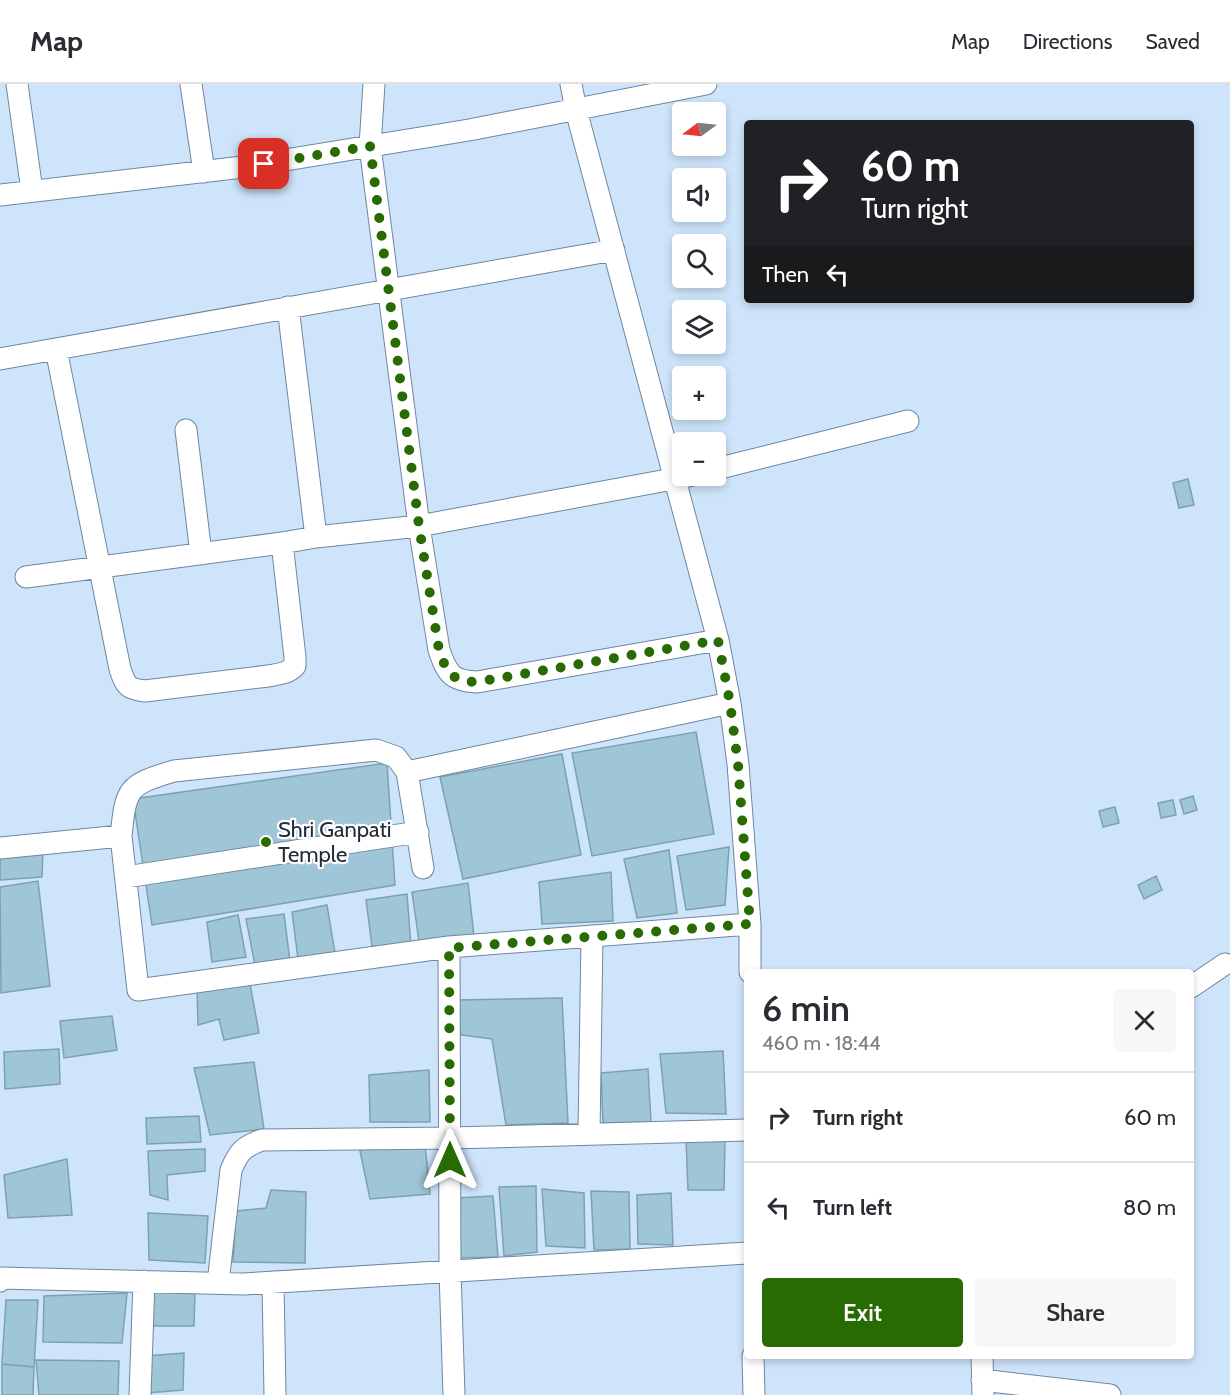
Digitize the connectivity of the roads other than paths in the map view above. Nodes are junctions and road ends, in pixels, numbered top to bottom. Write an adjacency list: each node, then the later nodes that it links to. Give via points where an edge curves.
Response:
1 (17, 84): 9 (street)
2 (191, 84): 8 (street)
3 (374, 84): 7 (street)
4 (571, 84): 6 (street)
5 (706, 84): 6 (street)
6 (576, 110): 7 (street); 11 (street)
7 (370, 146): 8 (street); 12 (street)
8 (204, 172): 9 (street)
9 (32, 191): 10 (street)
10 (0, 195)
11 (614, 250): 12 (street); 18 (street)
12 (388, 289): 13 (street); 22 (street)
13 (288, 307): 14 (street); 23 (street)
14 (56, 349): 15 (street); 26 (street)
15 (0, 359)
16 (908, 421): 19 (street)
17 (186, 430): 25 (street)
18 (672, 444)
19 (726, 466)
20 (672, 479): 22 (street)
21 (684, 486): 28 (street)
22 (419, 526): 23 (street); 28 (street, via 439,650 444,665 462,681 477,682)
23 (316, 537): 24 (street)
24 (282, 543): 25 (street); 26 (street, via 295,666 283,674 257,678 145,692 133,690 125,684 120,669)
25 (201, 554): 26 (street)
26 (101, 567): 27 (street)
27 (26, 577)
28 (718, 640): 29 (street)
29 (730, 703): 30 (street); 36 (street)
30 (407, 772): 31 (street); 32 (street, via 396,757 376,750 174,771 131,789 124,803)
31 (418, 832): 34 (street); 35 (street)
32 (121, 836): 33 (street); 35 (street)
33 (0, 848)
34 (423, 868)
35 (126, 877): 38 (street, via 138,990)
36 (750, 924): 37 (street); 40 (street)
37 (592, 936): 38 (street); 43 (street)
38 (449, 948): 44 (street)
39 (1225, 964): 41 (street)
40 (750, 969)
41 (1194, 985)
42 (744, 1130): 43 (street)
43 (589, 1134): 44 (street)
44 (450, 1138): 46 (street); 50 (street, via 262,1140 247,1146 237,1155 231,1170)
45 (744, 1253): 46 (street)
46 (450, 1271): 49 (street); 56 (street)
47 (0, 1281): 48 (street)
48 (144, 1281): 50 (street); 54 (street)
49 (273, 1282): 50 (street); 55 (street)
50 (218, 1283)
51 (753, 1359): 57 (street)
52 (982, 1359): 53 (street)
53 (982, 1388): 58 (street)
54 (140, 1395)
55 (275, 1395)
56 (454, 1395)
57 (754, 1395)
58 (1110, 1395)

